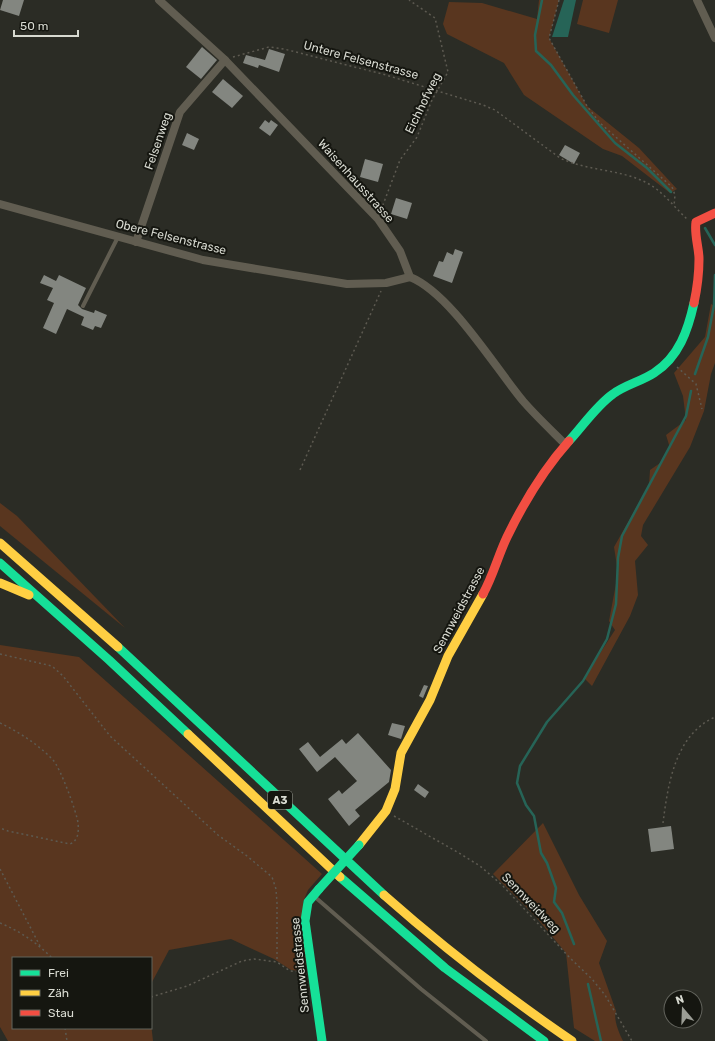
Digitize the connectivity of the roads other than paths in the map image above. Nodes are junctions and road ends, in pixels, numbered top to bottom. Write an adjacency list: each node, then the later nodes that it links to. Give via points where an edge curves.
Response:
1 (159, 0): 4 (street, Waisenhausstrasse)
2 (697, 0): 3 (street)
3 (715, 38)
4 (225, 60): 8 (street, Felsenweg, via 180,112); 9 (street, Waisenhausstrasse, via 378,219 400,251)
5 (0, 204): 7 (street, Obere Felsenstrasse)
6 (715, 213): 11 (main road, Sennweidstrasse, via 696,222 698,275 693,312 684,337 670,359 655,373 614,393)
7 (118, 236): 8 (street, Obere Felsenstrasse); 10 (lane)
8 (136, 242): 9 (street, Obere Felsenstrasse, via 203,260 347,284 386,283)
9 (410, 276): 11 (street, via 434,291 465,326 523,401)
10 (83, 306)
11 (566, 445): 16 (main road, Sennweidstrasse, bridge, via 512,525 490,581 448,656 430,700 401,752 395,789 386,812)
12 (0, 543): 20 (main road, A3, via 98,629 389,900 471,969)
13 (0, 563): 15 (main road, A3)
14 (0, 583): 15 (main road)
15 (45, 602): 19 (main road, A3, via 382,915 456,977)
16 (316, 892): 17 (main road, Sennweidstrasse, via 308,902 305,921); 18 (lane, via 427,994)
17 (322, 1041)
18 (486, 1041)
19 (544, 1041)
20 (572, 1041)

